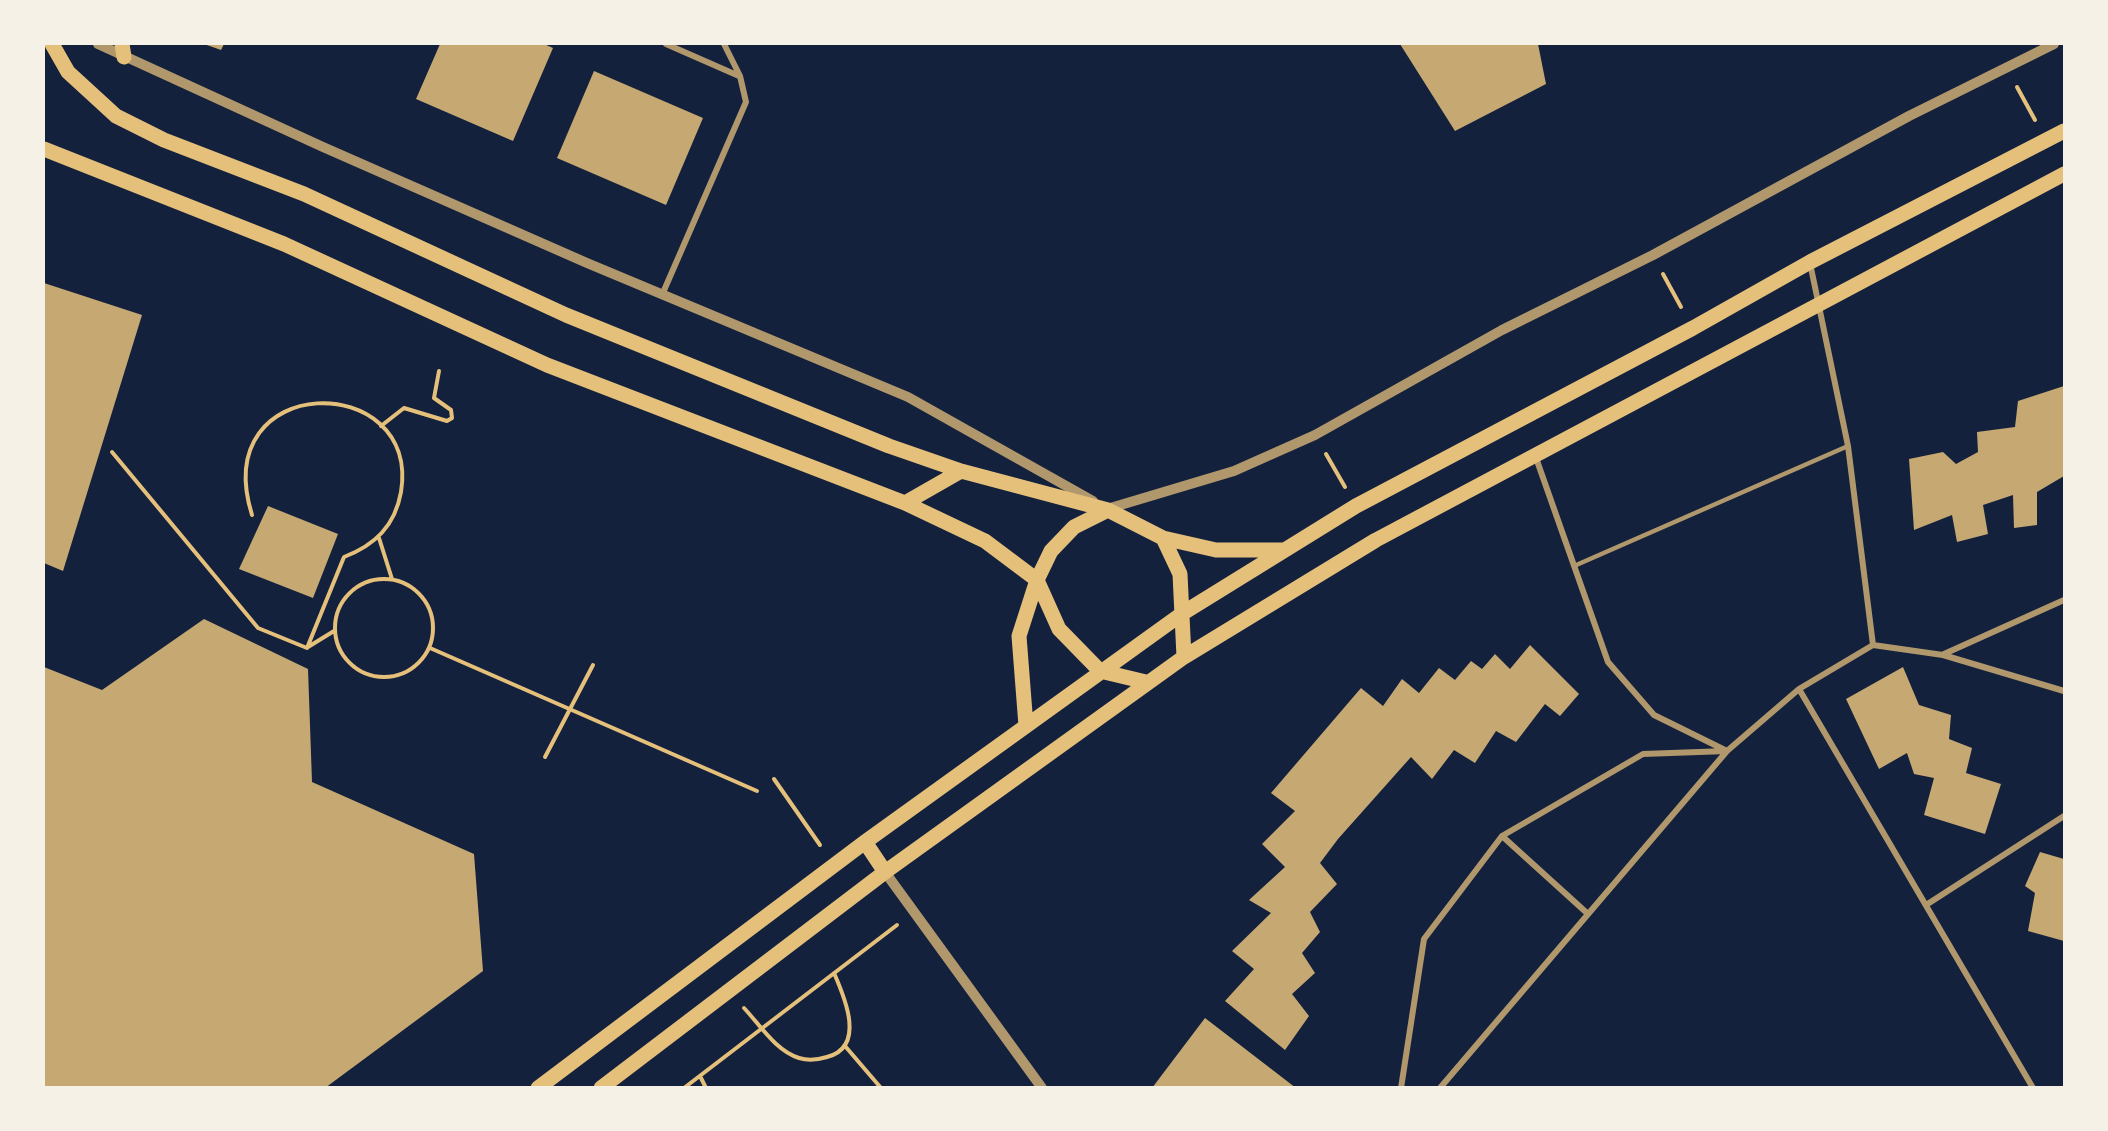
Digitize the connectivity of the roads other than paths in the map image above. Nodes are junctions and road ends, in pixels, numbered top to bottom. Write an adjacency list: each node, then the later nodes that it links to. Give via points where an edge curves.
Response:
1 (52, 44): 16 (main road, via 68,72 116,116 164,140 304,194 566,315 889,446)
2 (98, 44): 6 (street)
3 (666, 44): 7 (street)
4 (724, 44): 7 (street)
5 (2054, 44): 18 (street, via 1502,330 1316,435 1234,471)
6 (123, 50): 12 (street, via 344,157)
7 (740, 76): 12 (street, via 746,102)
8 (2064, 131): 11 (main road)
9 (44, 148): 17 (main road, via 284,244 547,365)
10 (2064, 174): 13 (main road)
11 (1810, 262): 13 (street); 20 (main road, via 1356,506)
12 (662, 295): 18 (street, via 908,397)
13 (1820, 302): 14 (street); 15 (main road)
14 (1848, 446): 21 (lane); 25 (street)
15 (1535, 455): 21 (street); 27 (main road, via 1376,540)
16 (961, 471): 17 (main road); 18 (main road)
17 (905, 503): 22 (main road, via 985,541)
18 (1108, 510): 19 (main road); 22 (main road, via 1074,527 1051,551)
19 (1163, 538): 20 (main road, via 1216,550); 24 (main road, via 1180,574)
20 (1284, 550): 24 (main road)
21 (1574, 566): 33 (street, via 1608,662 1654,716)
22 (1037, 580): 28 (main road, via 1059,629); 32 (main road, via 1019,636)
23 (2064, 600): 26 (street)
24 (1183, 613): 27 (main road); 28 (main road)
25 (1874, 645): 26 (street); 30 (street)
26 (1943, 655): 31 (street)
27 (1184, 657): 29 (main road)
28 (1100, 671): 29 (main road); 32 (main road)
29 (1146, 682): 37 (main road)
30 (1799, 689): 33 (street); 38 (street)
31 (2064, 691)
32 (1026, 726): 36 (main road)
33 (1727, 751): 35 (street, via 1643,754); 39 (street)
34 (2064, 816): 38 (street)
35 (1502, 836): 39 (street); 43 (street, via 1424,939)
36 (866, 842): 37 (main road); 40 (main road)
37 (885, 872): 41 (main road); 42 (street)
38 (1926, 905): 45 (street)
39 (1588, 914): 44 (street)
40 (538, 1088)
41 (601, 1088)
42 (1042, 1088)
43 (1401, 1088)
44 (1440, 1088)
45 (2033, 1088)

